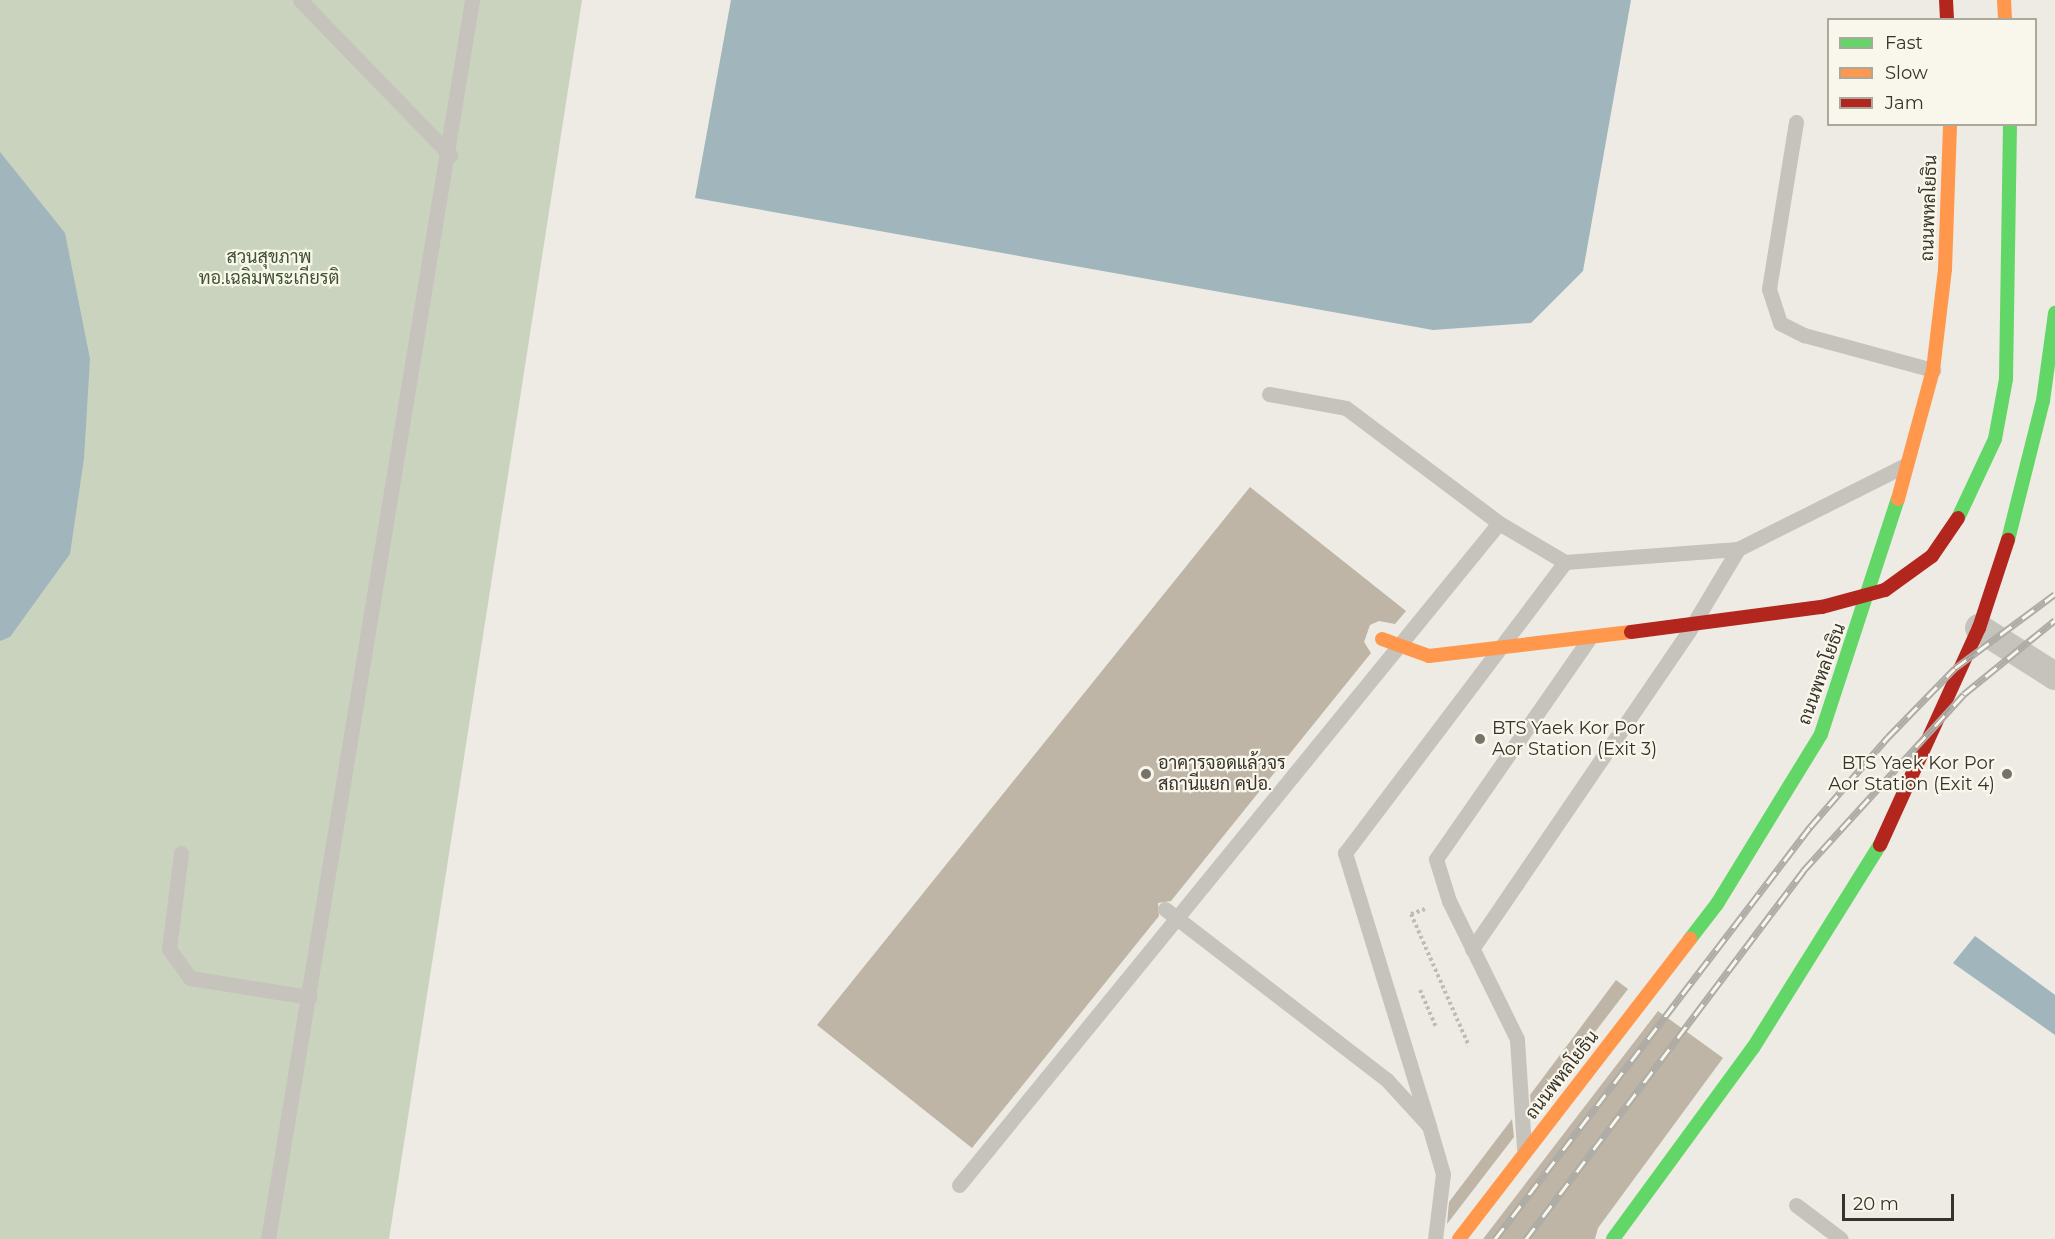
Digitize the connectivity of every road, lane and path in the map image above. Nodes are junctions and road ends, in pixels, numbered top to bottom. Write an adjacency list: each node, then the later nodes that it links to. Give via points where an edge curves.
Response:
1 (300, 0): 10 (lane)
2 (472, 0): 10 (lane)
3 (1946, 0): 5 (main road)
4 (2004, 0): 6 (main road)
5 (1947, 18)
6 (2005, 18)
7 (1796, 122): 12 (lane, via 1769,289 1780,323 1804,335)
8 (1950, 126): 12 (main road, ถนนพหลโยธิน, via 1945,270)
9 (2010, 126): 20 (main road, via 2006,379 1995,439 1977,482 1932,556 1885,590 1822,607 1459,655 1429,656)
10 (450, 154): 28 (lane)
11 (2055, 313): 18 (main road, via 2043,401 2016,511)
12 (1933, 370): 14 (main road, ถนนพหลโยธิน)
13 (1269, 394): 15 (lane, via 1346,408)
14 (1910, 464): 16 (lane); 32 (main road, ถนนพหลโยธิน, via 1821,734 1717,904)
15 (1499, 523): 17 (lane); 25 (lane)
16 (1738, 549): 17 (lane); 19 (lane)
17 (1565, 562): 31 (lane, via 1344,853)
18 (1979, 628): 21 (street); 38 (main road, via 1883,840 1836,921 1753,1048)
19 (1689, 631): 26 (lane); 26 (lane, via 1590,638 1436,859)
20 (1382, 639)
21 (2055, 676)
22 (181, 853): 28 (lane, via 169,950 190,978)
23 (1429, 908): 30 (path, via 1412,914)
24 (1165, 909): 25 (lane)
25 (1179, 919): 31 (lane, via 1387,1080); 33 (lane)
26 (1472, 950): 32 (lane, via 1517,1039)
27 (1420, 990): 29 (path)
28 (309, 997): 35 (lane)
29 (1436, 1027)
30 (1469, 1046)
31 (1429, 1126): 36 (lane, via 1443,1174)
32 (1525, 1154): 37 (main road, ถนนพหลโยธิน)
33 (959, 1185)
34 (1796, 1205): 39 (lane)
35 (268, 1239)
36 (1435, 1239)
37 (1459, 1239)
38 (1613, 1239)
39 (1841, 1239)

